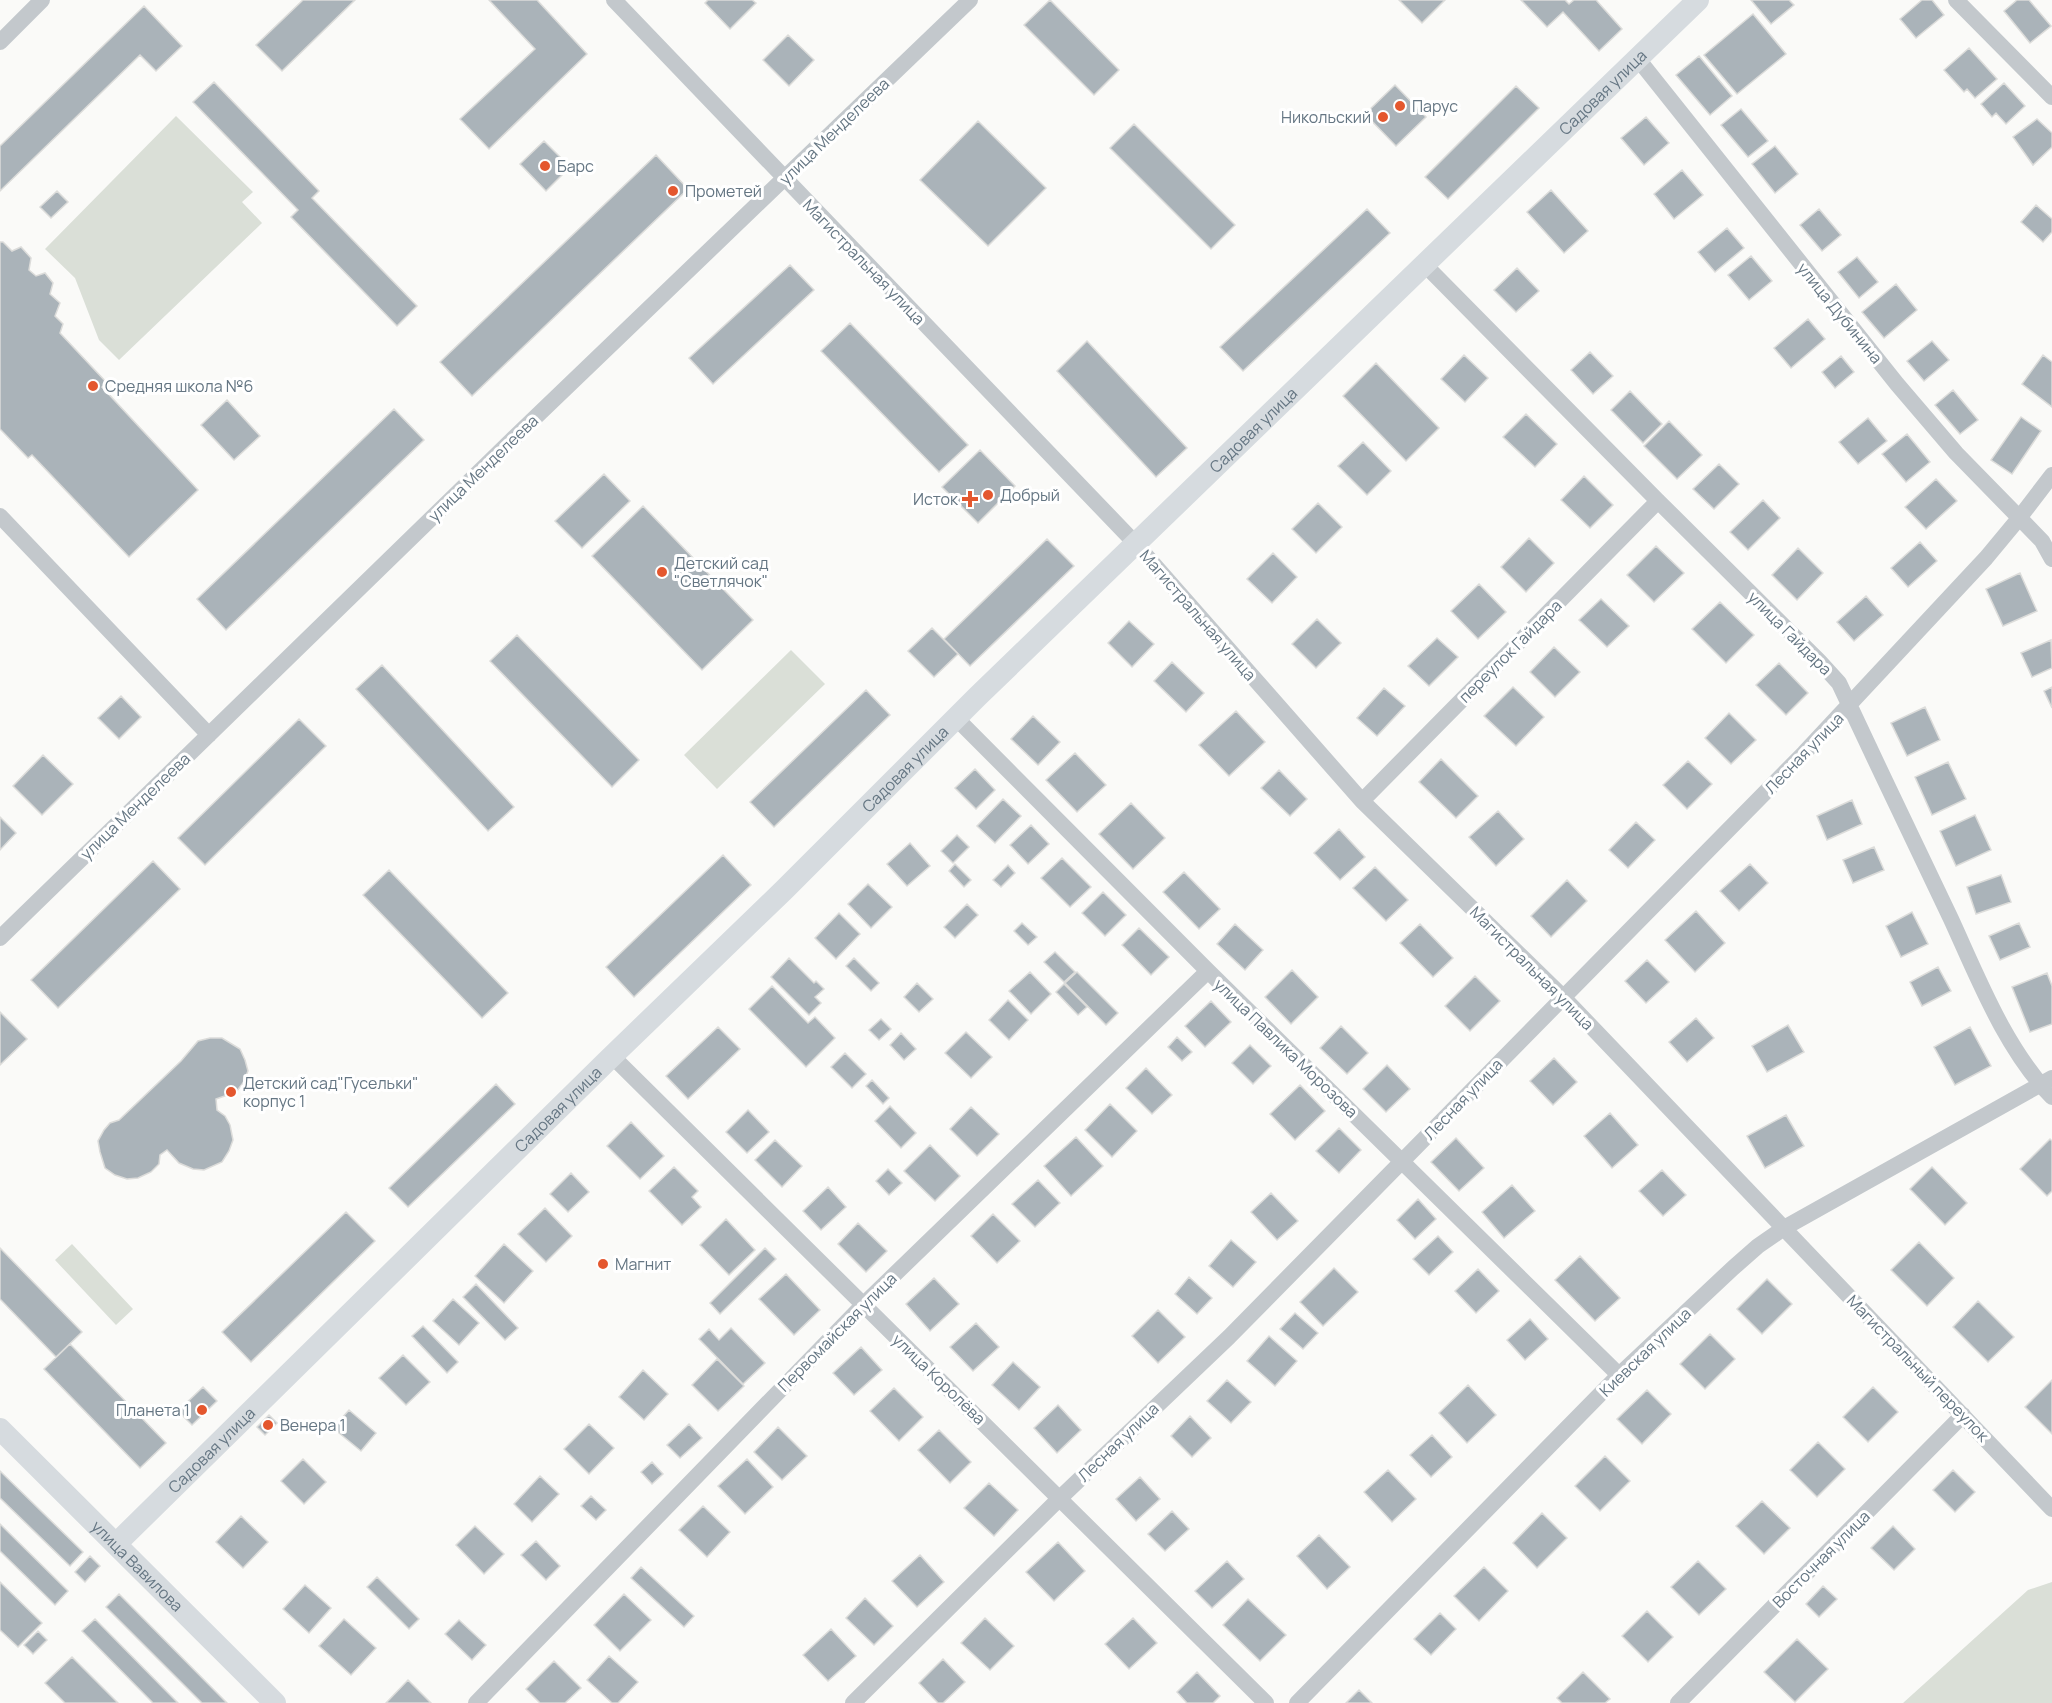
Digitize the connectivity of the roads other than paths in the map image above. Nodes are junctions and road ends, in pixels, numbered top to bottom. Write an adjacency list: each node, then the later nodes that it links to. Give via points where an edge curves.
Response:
1 (42, 0): 6 (street)
2 (614, 0): 9 (street, Магистральная улица)
3 (970, 0): 9 (street, улица Менделеева)
4 (1698, 0): 7 (street, Садовая улица)
5 (1956, 0): 8 (street)
6 (0, 42)
7 (1638, 59): 10 (street, Садовая улица); 14 (street, улица Дубинина, via 1897,384 1956,453)
8 (2052, 97)
9 (784, 178): 15 (street, Магистральная улица); 19 (street, улица Менделеева)
10 (1424, 264): 12 (street, улица Гайдара); 15 (street, Садовая улица)
11 (2052, 475): 14 (street, Лесная улица)
12 (1658, 501): 17 (street, улица Гайдара, via 1820,661 1839,683); 20 (street, переулок Гайдара)
13 (0, 516): 19 (street)
14 (2020, 518): 16 (street, улица Дубинина, via 2042,541); 17 (street, Лесная улица)
15 (1135, 543): 18 (street, Садовая улица); 20 (street, Магистральная улица)
16 (2052, 559)
17 (1850, 705): 23 (street, Лесная улица); 25 (street, улица Гайдара, via 1984,990 2016,1050)
18 (956, 718): 22 (street, улица Павлика Морозова); 24 (street, Садовая улица)
19 (209, 735): 21 (street, улица Менделеева)
20 (1362, 801): 23 (street, Магистральная улица)
21 (0, 938)
22 (1208, 971): 26 (street, улица Павлика Морозова); 28 (street, Первомайская улица)
23 (1563, 997): 26 (street, Лесная улица); 27 (street, Магистральная улица)
24 (612, 1056): 28 (street, улица Королёва); 34 (street, Садовая улица)
25 (2048, 1086): 27 (street, Киевская улица)
26 (1402, 1161): 29 (street, улица Павлика Морозова); 32 (street, Лесная улица, via 1229,1337)
27 (1784, 1228): 29 (street, Киевская улица, via 1733,1268); 30 (street, Магистральный переулок)
28 (863, 1305): 32 (street, улица Королёва); 36 (street, Первомайская улица)
29 (1619, 1375): 39 (street, Киевская улица)
30 (1963, 1415): 33 (street, Магистральный переулок); 40 (street, Восточная улица)
31 (0, 1429): 34 (street, улица Вавилова)
32 (1060, 1498): 37 (street, Лесная улица); 38 (street, улица Королёва)
33 (2052, 1509)
34 (116, 1544): 35 (street, улица Вавилова)
35 (275, 1703)
36 (476, 1703)
37 (853, 1703)
38 (1266, 1703)
39 (1297, 1703)
40 (1678, 1703)

